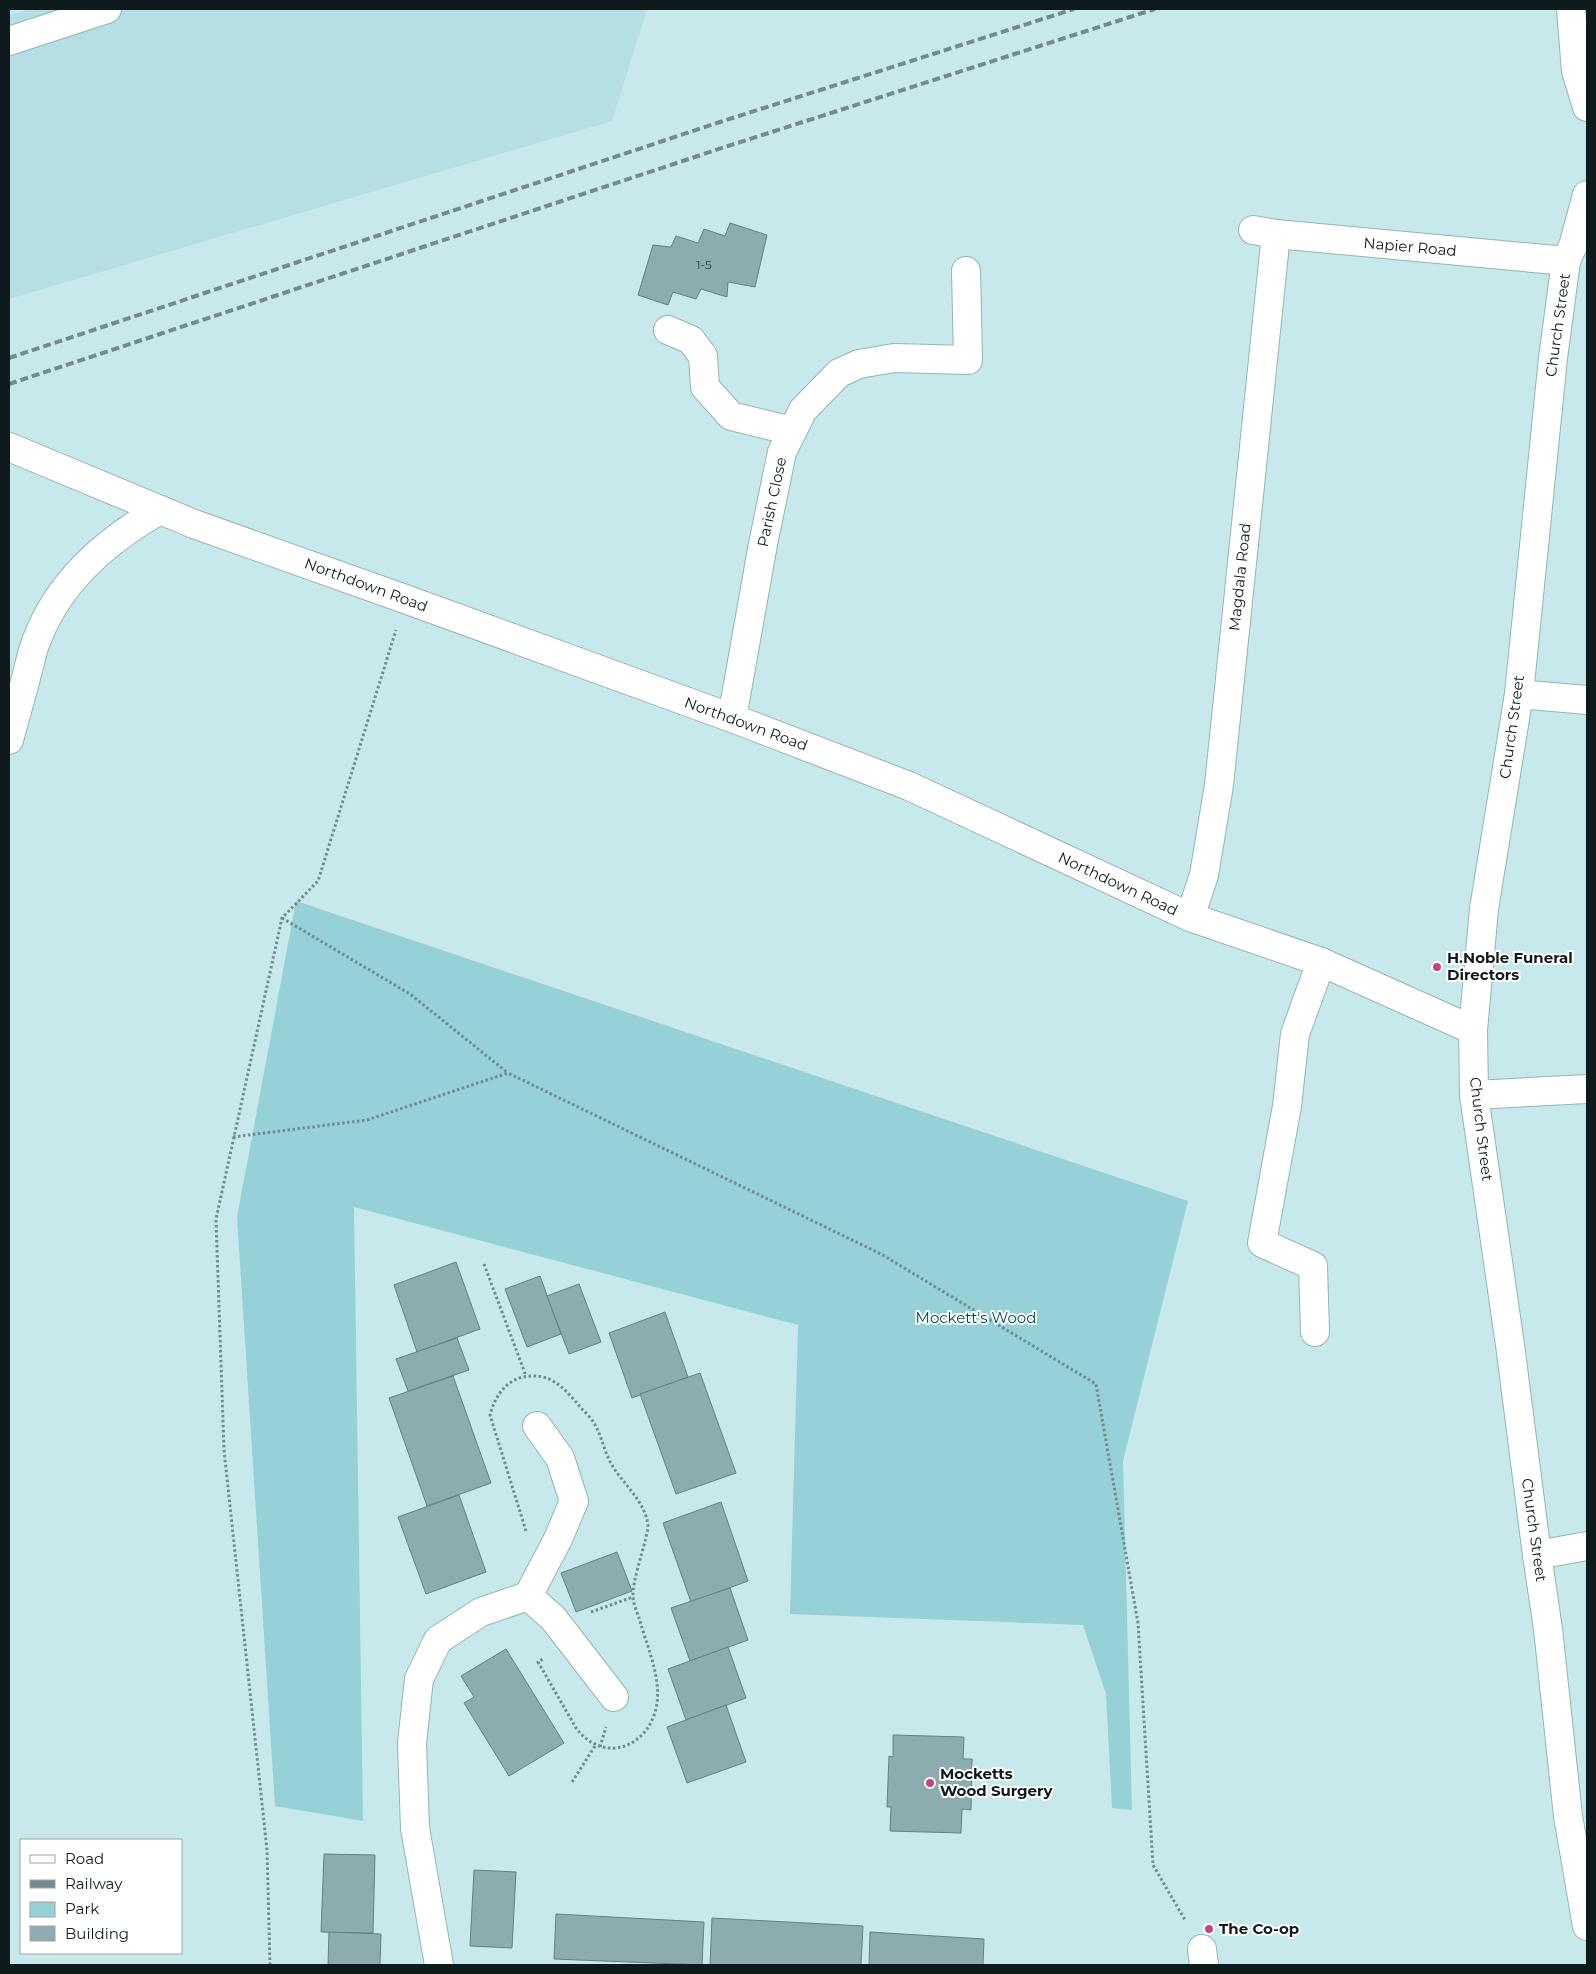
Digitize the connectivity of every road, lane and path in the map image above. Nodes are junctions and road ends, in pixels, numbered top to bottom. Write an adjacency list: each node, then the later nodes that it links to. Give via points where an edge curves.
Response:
1 (107, 9): 3 (street)
2 (1571, 9): 4 (street, via 1576,71)
3 (9, 41)
4 (1587, 107)
5 (1587, 195): 7 (street, Church Street)
6 (1264, 232): 7 (street, Napier Road); 18 (street, Magdala Road, via 1219,785 1204,875)
7 (1576, 245): 14 (street, Church Street, via 1553,358)
8 (966, 271): 10 (street, Parish Close, via 968,360 894,358 859,364 839,373 803,410)
9 (668, 330): 10 (street, via 691,340 703,356 704,387 731,416)
10 (792, 431): 16 (street, Parish Close, via 782,452)
11 (9, 447): 12 (street, Northdown Road)
12 (160, 510): 13 (street, Northdown Road); 17 (street, via 134,524 89,562 52,610 37,637)
13 (406, 599): 16 (street, Northdown Road); 19 (path, via 318,881)
14 (1518, 694): 15 (street); 21 (street, Church Street, via 1484,909)
15 (1587, 700)
16 (732, 718): 18 (street, Northdown Road, via 909,786)
17 (9, 740)
18 (1190, 917): 20 (street, Northdown Road)
19 (282, 918): 22 (path, via 410,994); 25 (path)
20 (1321, 962): 21 (street, Northdown Road); 27 (street, via 1295,1034 1287,1106 1262,1243 1313,1266)
21 (1472, 1030): 24 (street, Church Street)
22 (508, 1073): 25 (path, via 367,1120); 38 (path, via 881,1254 1096,1384 1138,1623 1153,1865)
23 (1587, 1089): 24 (street)
24 (1474, 1095): 31 (street, Church Street)
25 (233, 1137): 39 (path, via 216,1219 224,1450 267,1850)
26 (484, 1264): 28 (path)
27 (1315, 1332)
28 (526, 1376): 32 (path, via 512,1380 501,1389 490,1415); 33 (path, via 548,1378 558,1384 594,1422 611,1464 642,1507 648,1526 632,1597 582,1615)
29 (537, 1426): 32 (street, via 560,1458 574,1501)
30 (1587, 1546): 31 (street)
31 (1537, 1555): 37 (street, Church Street, via 1568,1816)
32 (534, 1585): 33 (street); 40 (street, via 481,1612 438,1640 419,1679 412,1743 415,1828)
33 (560, 1627): 34 (street)
34 (614, 1697)
35 (595, 1746): 36 (path)
36 (572, 1782)
37 (1587, 1926)
38 (1203, 1957)
39 (270, 1965)
40 (439, 1965)

